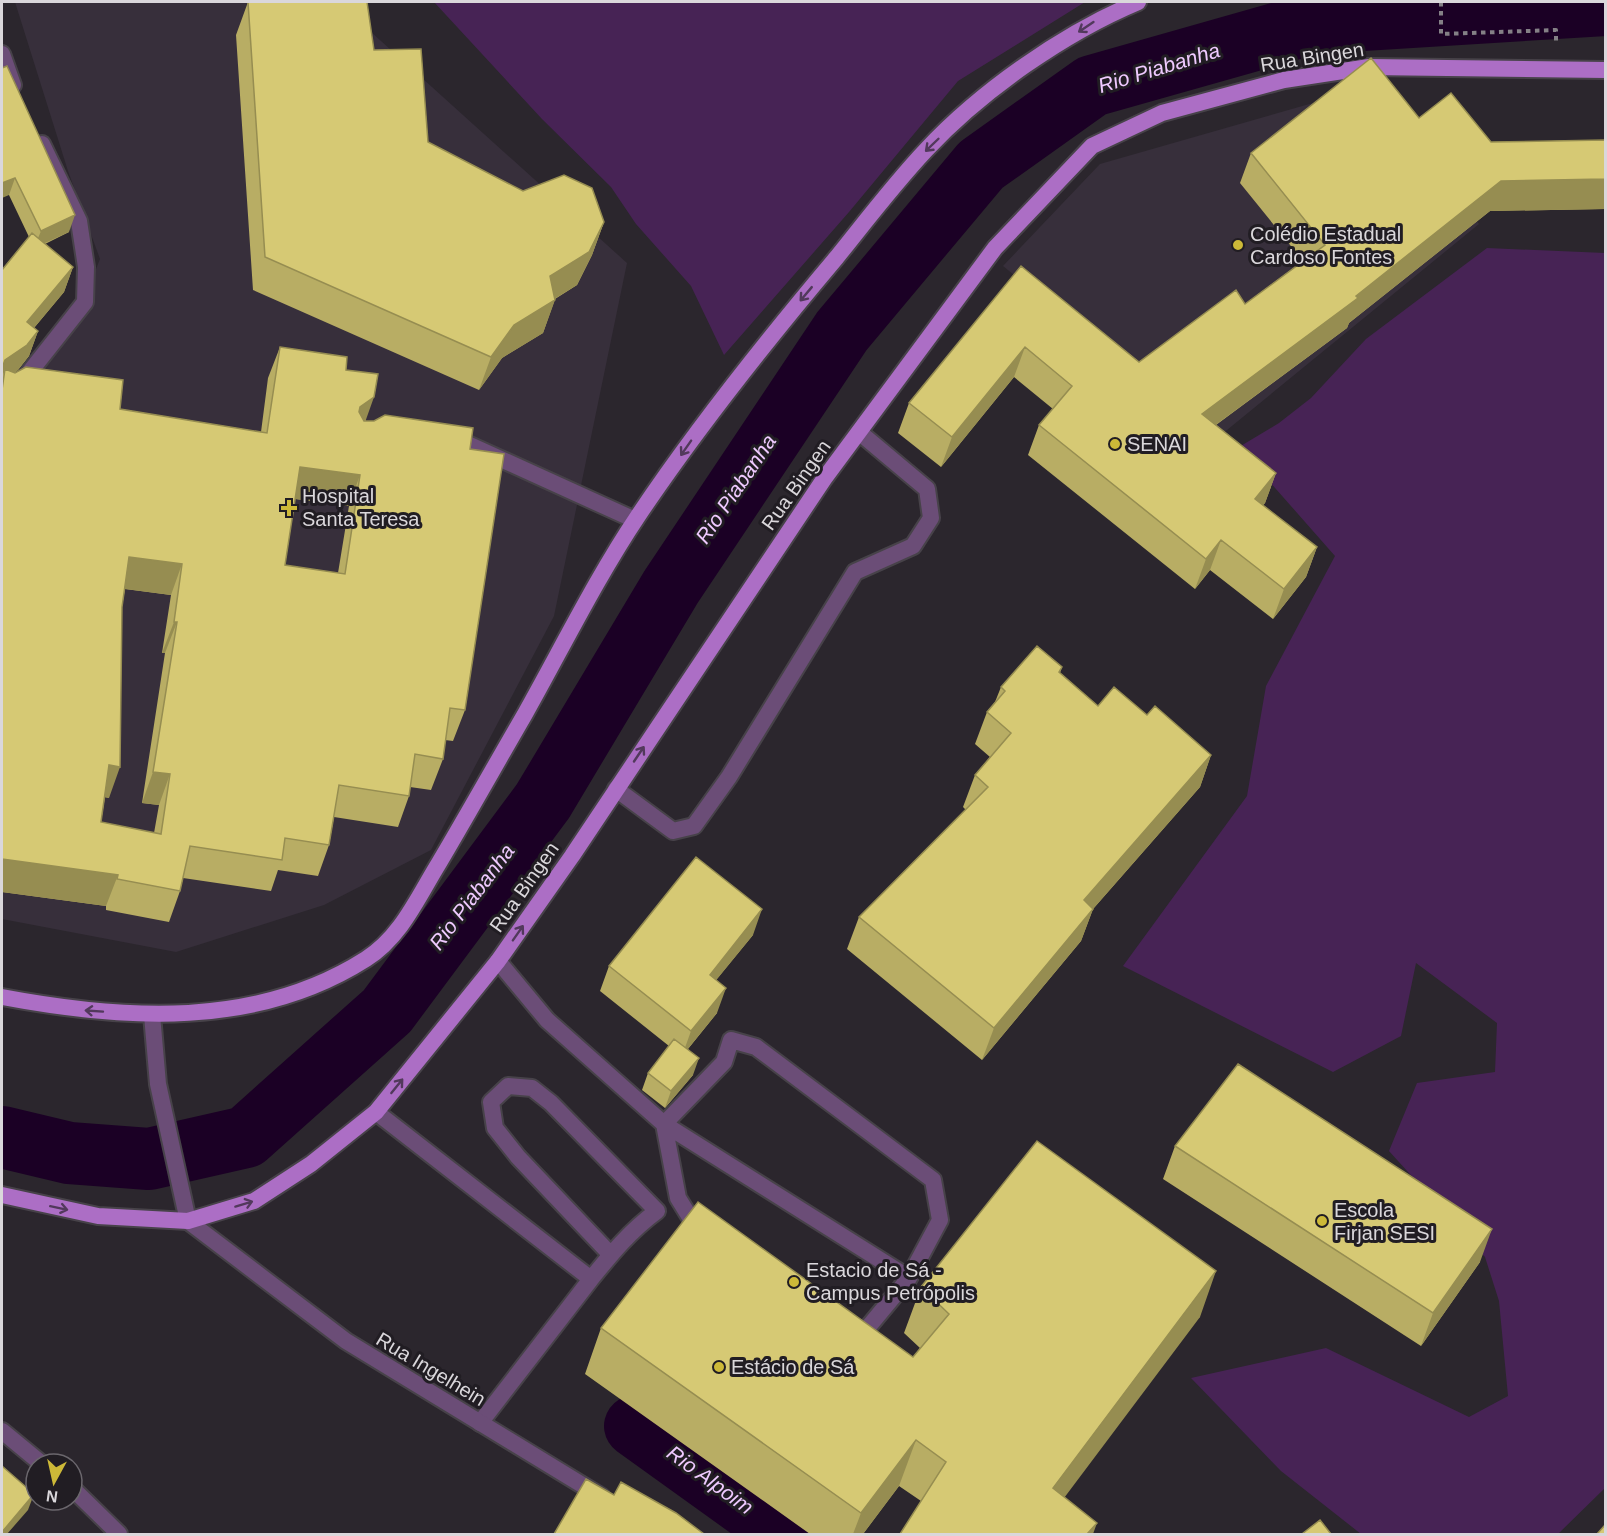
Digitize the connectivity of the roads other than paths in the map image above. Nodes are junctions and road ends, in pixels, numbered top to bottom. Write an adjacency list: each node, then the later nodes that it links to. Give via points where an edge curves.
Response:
1 (1138, 2): 9 (main road, one-way to 9, via 1100,18 988,92 927,149 781,324 702,425)
2 (2, 54): 4 (street)
3 (1605, 70): 8 (main road, Rua Bingen, via 1369,67 1284,80 1162,113 1092,146 995,248)
4 (22, 103)
5 (32, 124): 6 (street, via 80,221 86,302 25,378)
6 (2, 394)
7 (436, 430): 9 (street)
8 (859, 432): 10 (main road, Rua Bingen, one-way to 8); 10 (street, via 927,489 931,518 913,546 855,572 729,777 694,826 673,831)
9 (636, 520): 13 (main road, via 396,934 368,958 310,988 208,1012)
10 (616, 789): 11 (main road, Rua Bingen, one-way to 10)
11 (498, 961): 14 (main road, Rua Bingen, one-way to 11); 15 (street, via 547,1020)
12 (2, 998): 13 (main road, one-way to 12, via 61,1008)
13 (152, 1015): 19 (street, via 158,1084)
14 (376, 1112): 19 (main road, Rua Bingen, one-way to 14, via 254,1201 311,1164); 22 (street)
15 (664, 1124): 17 (street); 21 (street); 21 (street, via 724,1062 731,1040 756,1047 933,1180 940,1220)
16 (2, 1195): 19 (main road, one-way to 19, via 98,1216)
17 (678, 1198): 18 (street); 21 (street, via 707,1245 820,1331 860,1337)
18 (657, 1211): 20 (street, via 631,1230); 20 (street, via 532,1088 508,1086 491,1102 495,1128)
19 (188, 1221): 23 (street, Rua Ingelhein, via 346,1341)
20 (611, 1255): 22 (street)
21 (909, 1278)
22 (591, 1279): 23 (street)
23 (480, 1423): 27 (street, Rua Ingelhein)
24 (2, 1431): 25 (street)
25 (27, 1452)
26 (84, 1500): 28 (street)
27 (613, 1503)
28 (118, 1534)

